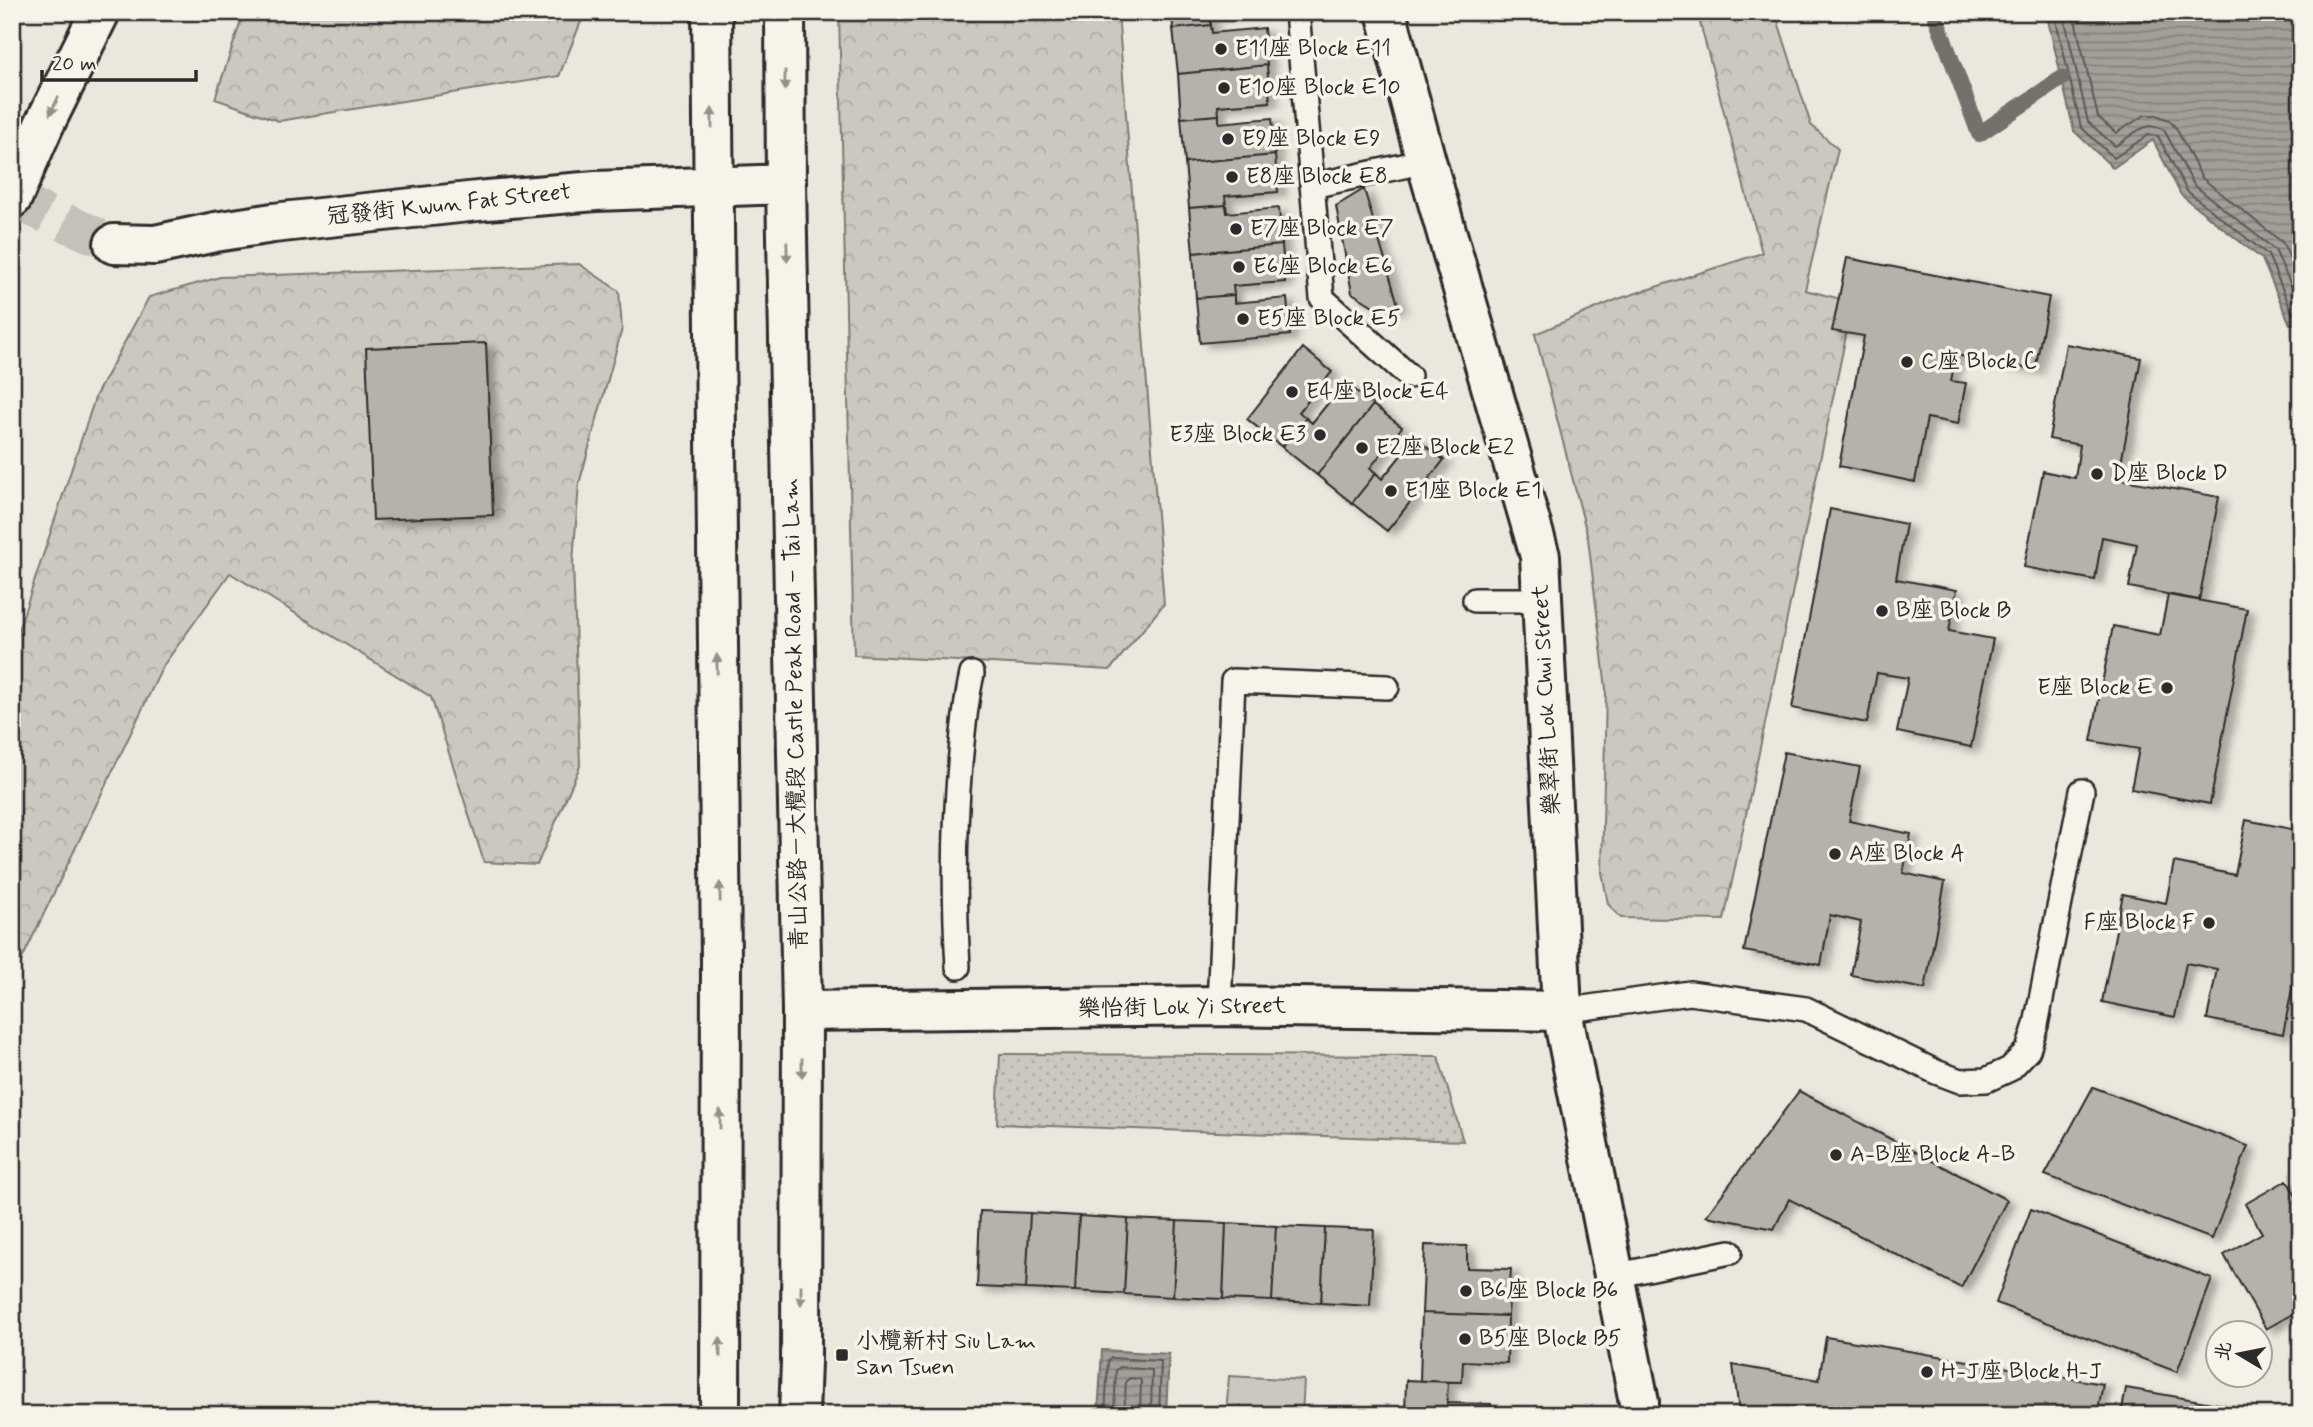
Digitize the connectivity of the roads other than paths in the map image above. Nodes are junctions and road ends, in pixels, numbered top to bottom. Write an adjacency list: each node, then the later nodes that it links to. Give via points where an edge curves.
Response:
1 (100, 12): 10 (main road, one-way to 10)
2 (712, 12): 8 (main road, one-way to 2)
3 (785, 12): 7 (main road, 青山公路－大欖段 Castle Peak Road – Tai Lam, one-way to 7)
4 (1297, 12): 9 (lane)
5 (1386, 12): 6 (main road, 樂翠街 Lok Chui Street)
6 (1426, 161): 9 (lane); 14 (main road, 樂翠街 Lok Chui Street, via 1539,556)
7 (786, 184): 8 (main road, 冠發街 Kwun Fat Street); 20 (main road, 青山公路－大欖段 Castle Peak Road – Tai Lam, one-way to 20)
8 (713, 186): 11 (main road, 冠發街 Kwun Fat Street, via 487,200 261,225 155,245); 25 (main road, one-way to 8, via 721,961)
9 (1312, 186): 12 (lane, via 1322,298)
10 (12, 198)
11 (114, 244)
12 (1409, 376)
13 (1475, 600): 14 (lane)
14 (1542, 600): 21 (main road, 樂翠街 Lok Chui Street)
15 (972, 674): 18 (lane, via 956,808)
16 (1387, 687): 19 (lane, via 1233,681)
17 (2082, 791): 21 (lane, via 2028,1050 2010,1069 1986,1080 1960,1081 1936,1072 1806,1009 1690,993)
18 (958, 967)
19 (1219, 1006): 20 (main road, 樂怡街 Lok Yi Street); 21 (main road, 樂怡街 Lok Yi Street)
20 (802, 1011): 26 (main road, 青山公路－大欖段 Castle Peak Road – Tai Lam, one-way to 26)
21 (1562, 1011): 23 (main road, 樂翠街 Lok Chui Street)
22 (1730, 1252): 23 (lane)
23 (1614, 1276): 24 (main road, 樂翠街 Lok Chui Street)
24 (1640, 1408)
25 (720, 1415)
26 (799, 1415)

